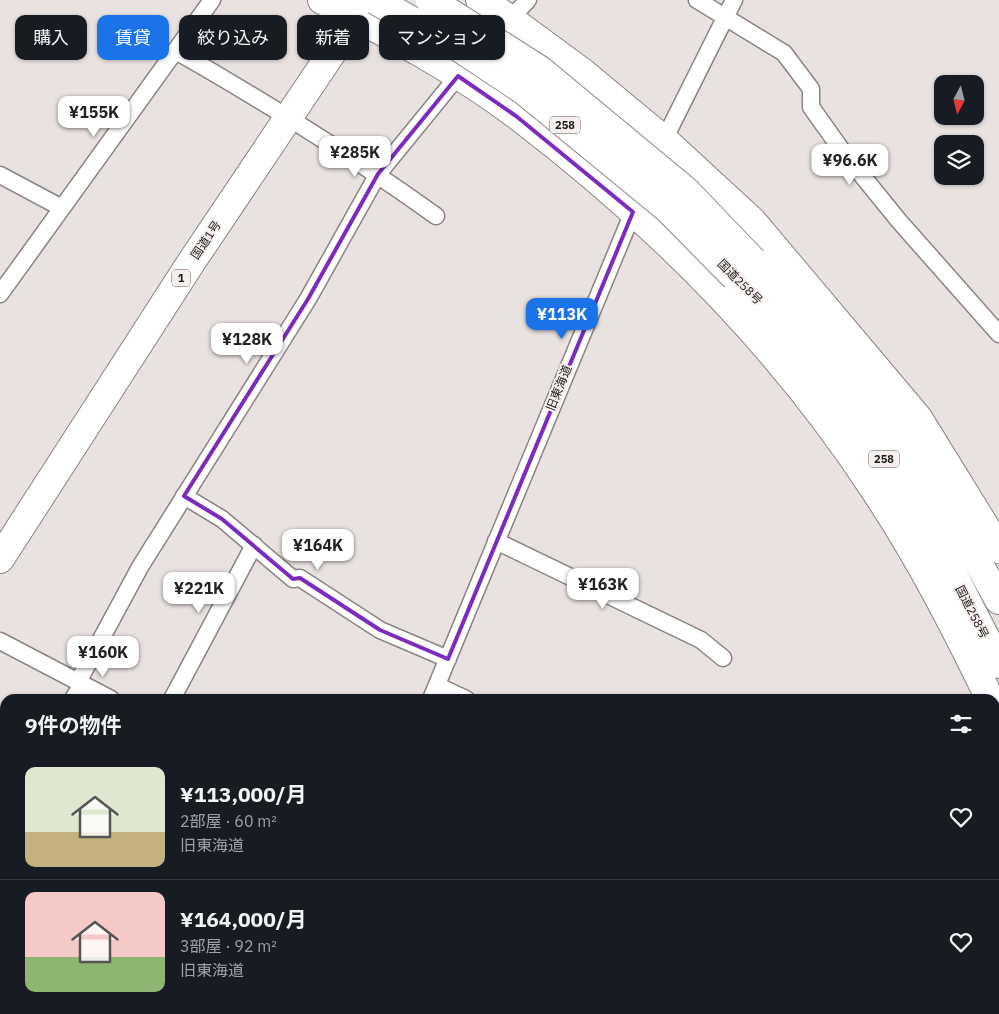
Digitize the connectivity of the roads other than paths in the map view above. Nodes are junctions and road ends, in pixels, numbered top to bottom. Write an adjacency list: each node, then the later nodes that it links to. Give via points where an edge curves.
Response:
1 (212, 0): 10 (street)
2 (322, 0): 7 (highway)
3 (430, 0): 19 (highway, 国道258号 / 258, bridge, via 540,70 686,191)
4 (480, 0): 8 (highway)
5 (697, 0): 9 (street)
6 (734, 0): 9 (street, 旧東海道)
7 (366, 6): 11 (highway); 12 (highway, 国道1号 / 1); 19 (highway, 国道258号 / 258, bridge, via 460,48 523,90)
8 (519, 9): 13 (highway, via 582,72)
9 (726, 20): 13 (street, 旧東海道); 21 (street, via 784,53 811,89 811,107 843,152)
10 (176, 51): 12 (street); 16 (street)
11 (458, 76): 14 (street); 17 (highway, via 516,116)
12 (288, 118): 14 (street); 24 (highway, 国道1号 / 1)
13 (664, 140): 17 (street, 旧東海道); 26 (highway, via 752,221 918,418)
14 (378, 174): 18 (street); 22 (street, via 308,299)
15 (0, 175): 16 (street)
16 (62, 208): 20 (street)
17 (633, 212): 23 (street, 旧東海道); 37 (highway, via 727,302 845,447 912,549)
18 (436, 216)
19 (744, 269): 27 (highway, 国道258号 / 258, via 793,301 911,454); 31 (highway, 国道258号 / 258, via 772,314 886,462 950,569)
20 (0, 294)
21 (999, 334)
22 (184, 496): 25 (street, via 222,519); 32 (street, via 140,567)
23 (496, 541): 29 (street, via 701,640); 30 (street, 旧東海道)
24 (4, 543)
25 (254, 545): 30 (street, via 293,579 300,578 380,630); 36 (street)
26 (999, 549)
27 (999, 600)
28 (0, 641): 32 (street)
29 (723, 658)
30 (448, 659): 33 (street, 旧東海道)
31 (999, 664)
32 (80, 683): 34 (street); 35 (street)
33 (434, 692)
34 (75, 694)
35 (101, 694)
36 (175, 694)
37 (988, 694)

